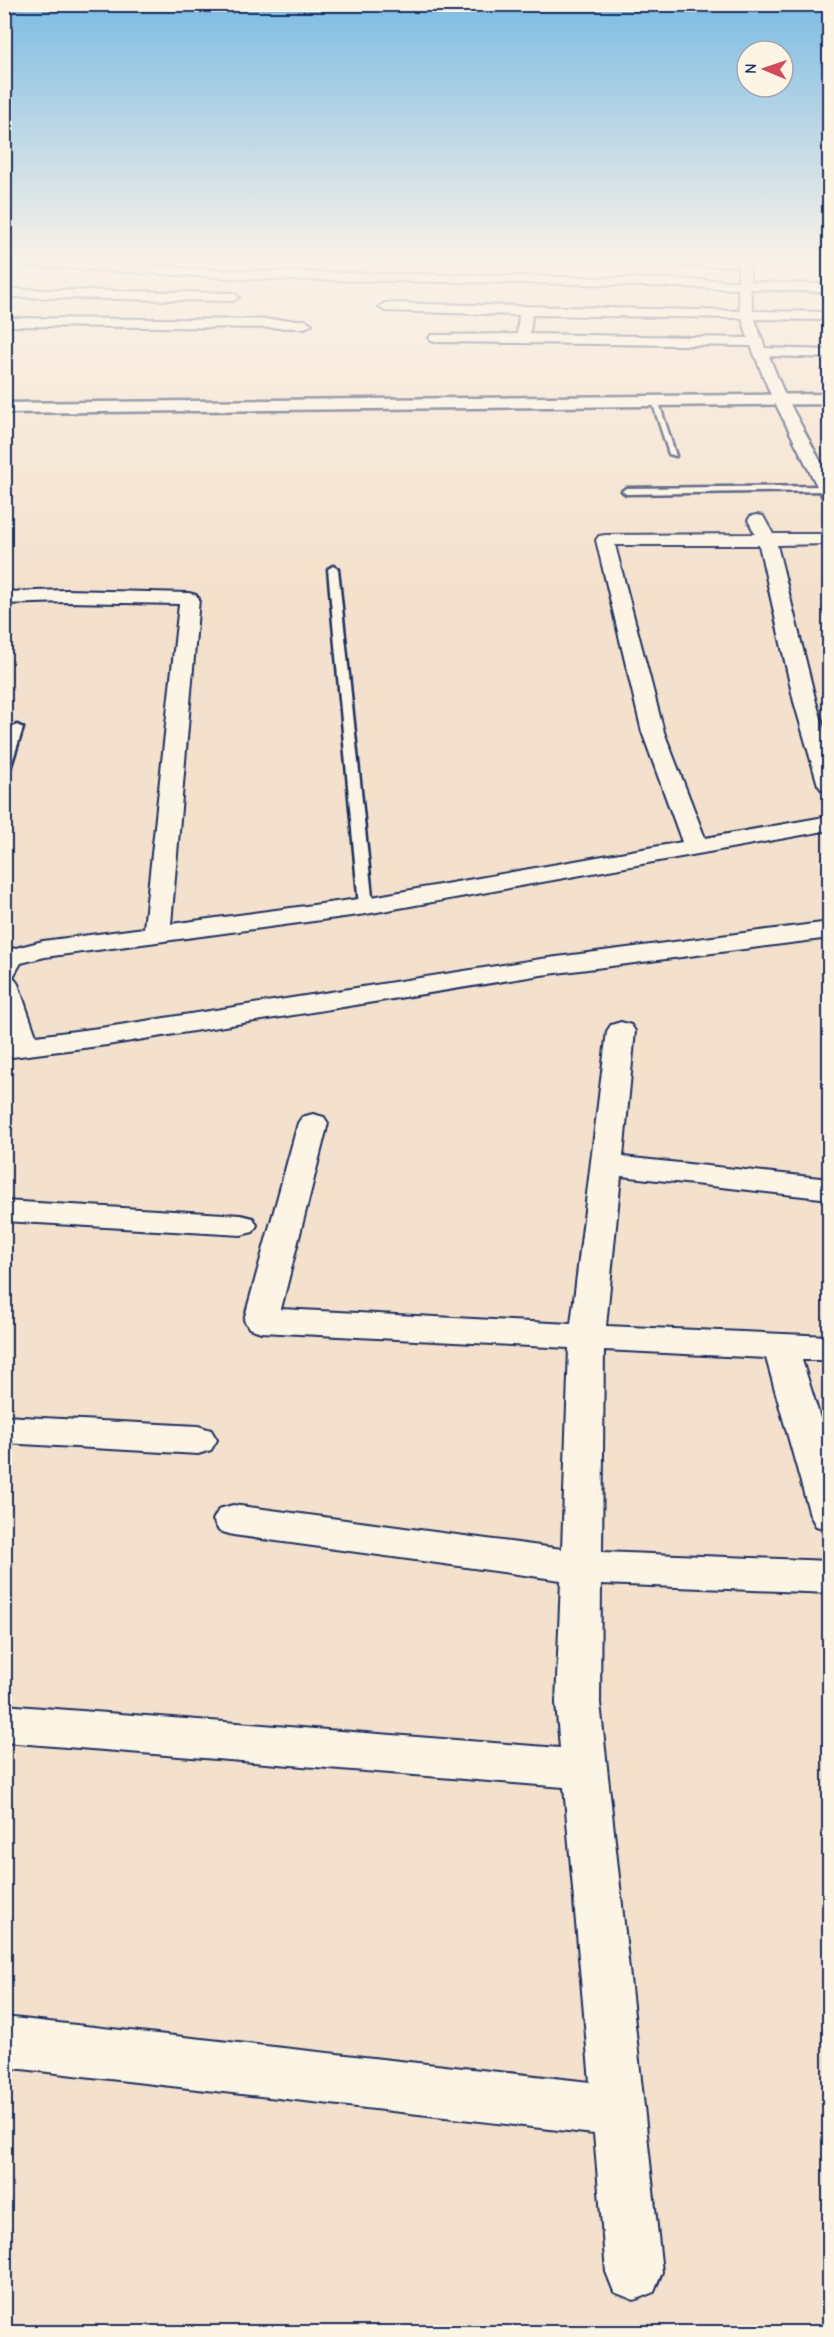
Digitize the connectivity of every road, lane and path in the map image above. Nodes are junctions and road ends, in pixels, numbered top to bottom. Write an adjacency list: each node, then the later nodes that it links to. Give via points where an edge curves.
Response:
1 (768, 371): 3 (street)
2 (830, 393): 3 (street)
3 (779, 396): 4 (street); 5 (street); 7 (street, via 499,394); 9 (street)
4 (654, 399): 7 (street); 11 (lane)
5 (830, 399)
6 (4, 401): 7 (street)
7 (165, 404): 8 (street)
8 (4, 408)
9 (802, 443): 10 (street); 13 (street)
10 (820, 443)
11 (673, 454)
12 (626, 491): 13 (lane)
13 (828, 492)
14 (757, 519): 15 (street)
15 (766, 539): 16 (street); 21 (street, via 805,702); 23 (street, via 605,540 653,732)
16 (830, 539)
17 (333, 569): 24 (lane)
18 (4, 598): 26 (street, via 189,599)
19 (17, 728): 20 (lane)
20 (4, 769)
21 (830, 785)
22 (830, 823): 23 (street)
23 (696, 846): 24 (street)
24 (366, 906): 26 (street)
25 (830, 930): 29 (street, via 541,967)
26 (157, 932): 27 (street, via 43,949)
27 (6, 967): 29 (street)
28 (621, 1031): 31 (street)
29 (15, 1047)
30 (313, 1123): 35 (street, via 261,1320)
31 (606, 1164): 32 (street); 35 (street)
32 (830, 1190)
33 (4, 1211): 34 (street)
34 (241, 1225)
35 (587, 1337): 36 (street); 42 (street)
36 (780, 1347): 37 (street); 40 (street)
37 (830, 1348)
38 (4, 1429): 39 (street)
39 (198, 1440)
40 (830, 1515)
41 (233, 1520): 42 (street)
42 (581, 1567): 43 (street); 45 (street, via 578,1703)
43 (830, 1577)
44 (4, 1723): 45 (street)
45 (584, 1769): 47 (street)
46 (4, 2042): 47 (street)
47 (617, 2111): 48 (street)
48 (634, 2272)

